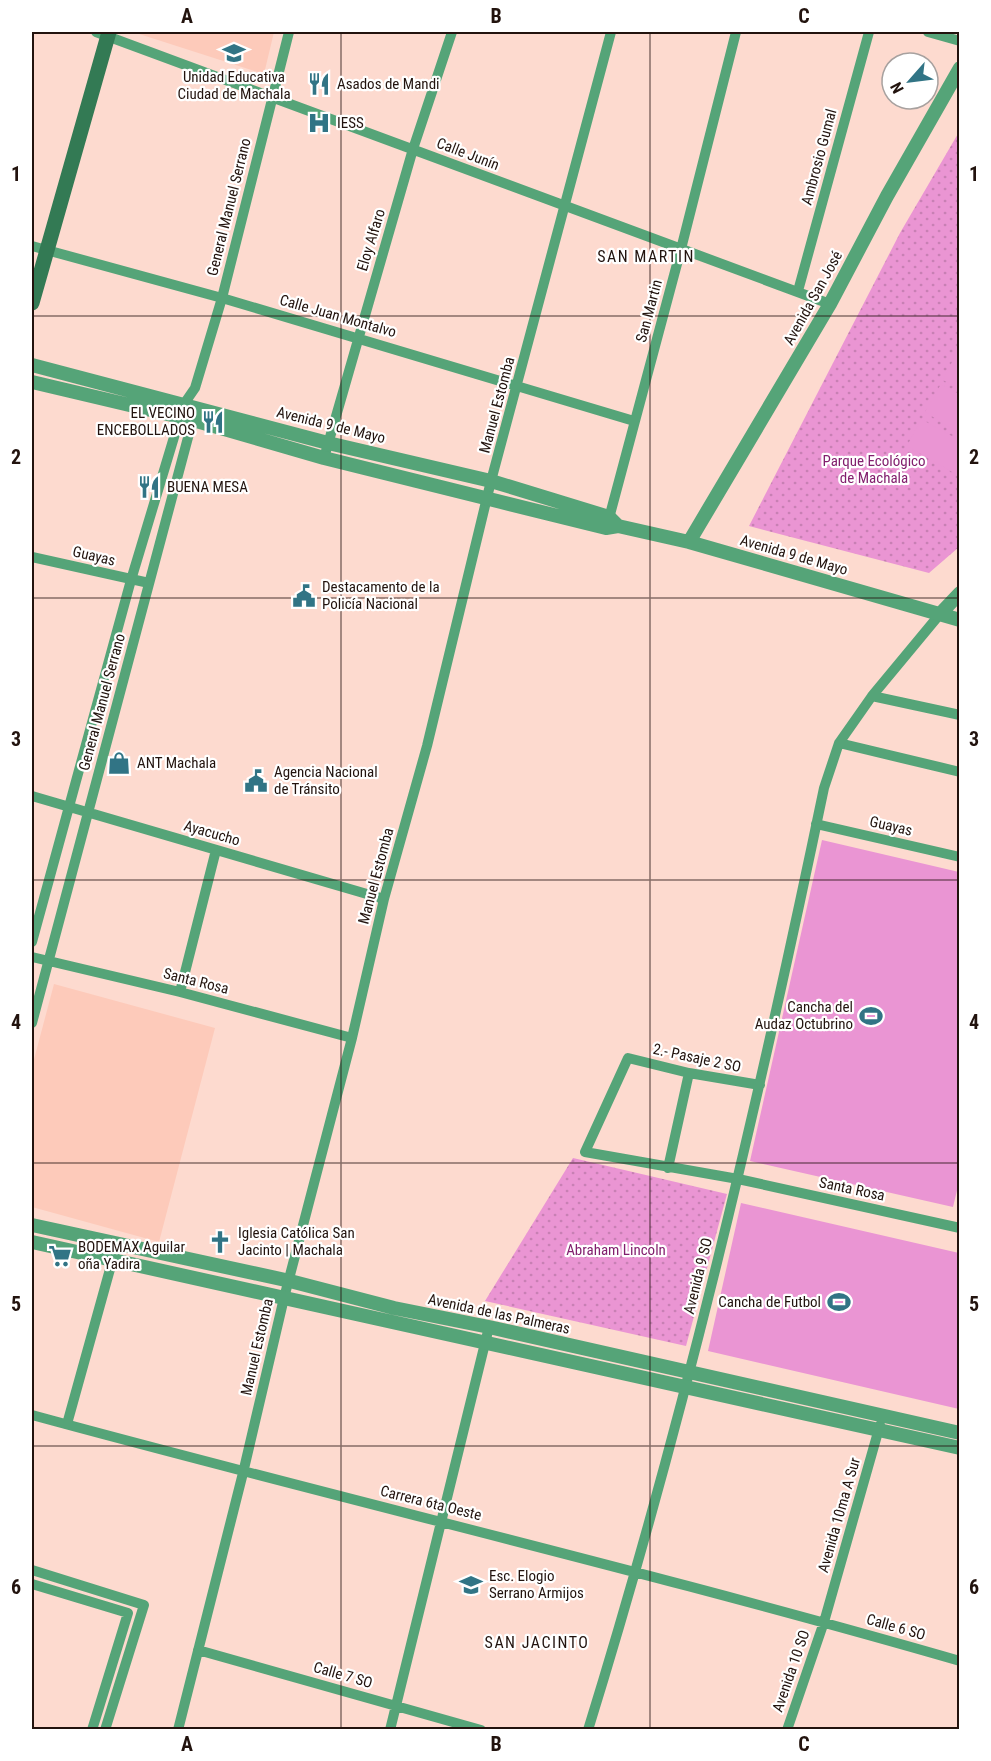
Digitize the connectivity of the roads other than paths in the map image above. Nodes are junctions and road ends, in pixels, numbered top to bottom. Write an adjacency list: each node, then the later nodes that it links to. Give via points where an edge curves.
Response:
1 (289, 32): 10 (street, General Manuel Serrano)
2 (452, 32): 11 (street, Eloy Alfaro)
3 (611, 32): 12 (street, Manuel Estomba)
4 (736, 32): 14 (street, San Martin)
5 (869, 32): 15 (street, Ambrosio Gumal)
6 (928, 32): 8 (street)
7 (104, 33): 10 (street, Calle Junín); 13 (main road)
8 (960, 41)
9 (960, 68): 18 (street, Avenida San José)
10 (272, 95): 11 (street, Calle Junín); 16 (street, General Manuel Serrano)
11 (413, 149): 12 (street, Calle Junín); 19 (street, Eloy Alfaro)
12 (566, 208): 14 (street, Calle Junín); 22 (street, Manuel Estomba)
13 (39, 248): 16 (street, Calle Juan Montalvo); 17 (main road)
14 (681, 249): 15 (street, Calle Junín); 24 (street, San Martin)
15 (798, 291): 18 (street, Calle Junín)
16 (222, 298): 19 (street, Calle Juan Montalvo); 23 (street, General Manuel Serrano)
17 (32, 303)
18 (830, 304): 30 (street, Avenida San José)
19 (357, 337): 22 (street, Calle Juan Montalvo); 25 (street, Eloy Alfaro)
20 (32, 365): 23 (street, Avenida 9 de Mayo)
21 (32, 382): 23 (street, Avenida 9 de Mayo)
22 (518, 385): 24 (street, Calle Juan Montalvo); 27 (street, Manuel Estomba)
23 (189, 412): 25 (street, Avenida 9 de Mayo); 26 (street, Avenida 9 de Mayo); 32 (street, General Manuel Serrano); 33 (street, General Manuel Serrano)
24 (634, 421): 29 (street, San Martin)
25 (328, 442): 26 (street, Eloy Alfaro); 27 (street, Avenida 9 de Mayo)
26 (324, 458): 28 (street, Avenida 9 de Mayo)
27 (491, 481): 28 (street, Manuel Estomba); 29 (street, Avenida 9 de Mayo)
28 (488, 499): 29 (street, Avenida 9 de Mayo); 47 (street, Manuel Estomba, via 427,746)
29 (611, 524): 30 (street, Avenida 9 de Mayo)
30 (689, 542): 35 (street, Avenida 9 de Mayo)
31 (32, 557): 32 (street, Guayas)
32 (131, 580): 33 (street, Guayas); 42 (street, General Manuel Serrano)
33 (149, 583): 43 (street, General Manuel Serrano)
34 (960, 592): 35 (street)
35 (940, 614): 36 (street, Avenida 9 de Mayo); 37 (street, Avenida 9 SO)
36 (960, 620)
37 (872, 696): 38 (street); 39 (street, Avenida 9 SO)
38 (960, 715)
39 (839, 743): 40 (street); 44 (street, Avenida 9 SO)
40 (960, 772)
41 (32, 796): 42 (street, Ayacucho)
42 (70, 808): 43 (street, Ayacucho); 48 (street, General Manuel Serrano)
43 (87, 812): 45 (street, Ayacucho); 50 (street, General Manuel Serrano)
44 (816, 824): 46 (street, Guayas); 55 (street, Avenida 9 SO)
45 (216, 850): 47 (street, Ayacucho); 51 (street)
46 (960, 857)
47 (384, 898): 53 (street, Manuel Estomba)
48 (32, 942)
49 (32, 957): 50 (street, Santa Rosa)
50 (49, 961): 51 (street, Santa Rosa); 52 (street, General Manuel Serrano)
51 (180, 992): 53 (street, Santa Rosa)
52 (32, 1023)
53 (352, 1038): 63 (street, Manuel Estomba)
54 (689, 1073): 55 (street, 2.- Pasaje 2 SO); 56 (street, 2.- Pasaje 2 SO, via 628,1058); 57 (street)
55 (759, 1085): 58 (street, Avenida 9 SO)
56 (585, 1152): 57 (street, Santa Rosa)
57 (668, 1168): 58 (street, Santa Rosa)
58 (738, 1179): 60 (street, Santa Rosa); 67 (street, Avenida 9 SO)
59 (32, 1225): 62 (street, Avenida de las Palmeras)
60 (960, 1228)
61 (32, 1242): 62 (street, Avenida de las Palmeras)
62 (116, 1251): 63 (street, Avenida de las Palmeras); 64 (street, Avenida de las Palmeras); 70 (street)
63 (290, 1281): 64 (street, Manuel Estomba); 65 (street, Avenida de las Palmeras)
64 (284, 1298): 66 (street, Avenida de las Palmeras); 74 (street, Manuel Estomba)
65 (489, 1327): 66 (street); 67 (street, Avenida de las Palmeras)
66 (486, 1342): 67 (street, Avenida de las Palmeras); 75 (street)
67 (688, 1380): 69 (street, Avenida de las Palmeras); 71 (street, Avenida de las Palmeras); 77 (street, Avenida 9 SO)
68 (32, 1415): 70 (street, Carrera 6ta Oeste)
69 (882, 1416): 71 (street, Avenida 10ma A Sur); 72 (street, Avenida de las Palmeras)
70 (67, 1424): 74 (street, Carrera 6ta Oeste)
71 (878, 1430): 73 (street, Avenida de las Palmeras); 79 (street, Avenida 10ma A Sur)
72 (960, 1433)
73 (960, 1448)
74 (243, 1473): 75 (street, Carrera 6ta Oeste); 80 (street, Manuel Estomba)
75 (442, 1521): 77 (street, Carrera 6ta Oeste); 82 (street)
76 (32, 1570): 84 (street, via 144,1605)
77 (637, 1571): 79 (street, Carrera 6ta Oeste); 88 (street, Avenida 9 SO)
78 (32, 1584): 83 (street, via 128,1613)
79 (824, 1622): 81 (street, Calle 6 SO); 89 (street, Avenida 10 SO)
80 (198, 1650): 82 (street, Calle 7 SO); 85 (street, Manuel Estomba)
81 (960, 1661)
82 (397, 1706): 86 (street); 87 (street, Calle 7 SO)
83 (92, 1730)
84 (105, 1730)
85 (178, 1730)
86 (390, 1730)
87 (481, 1730)
88 (588, 1730)
89 (787, 1730)

